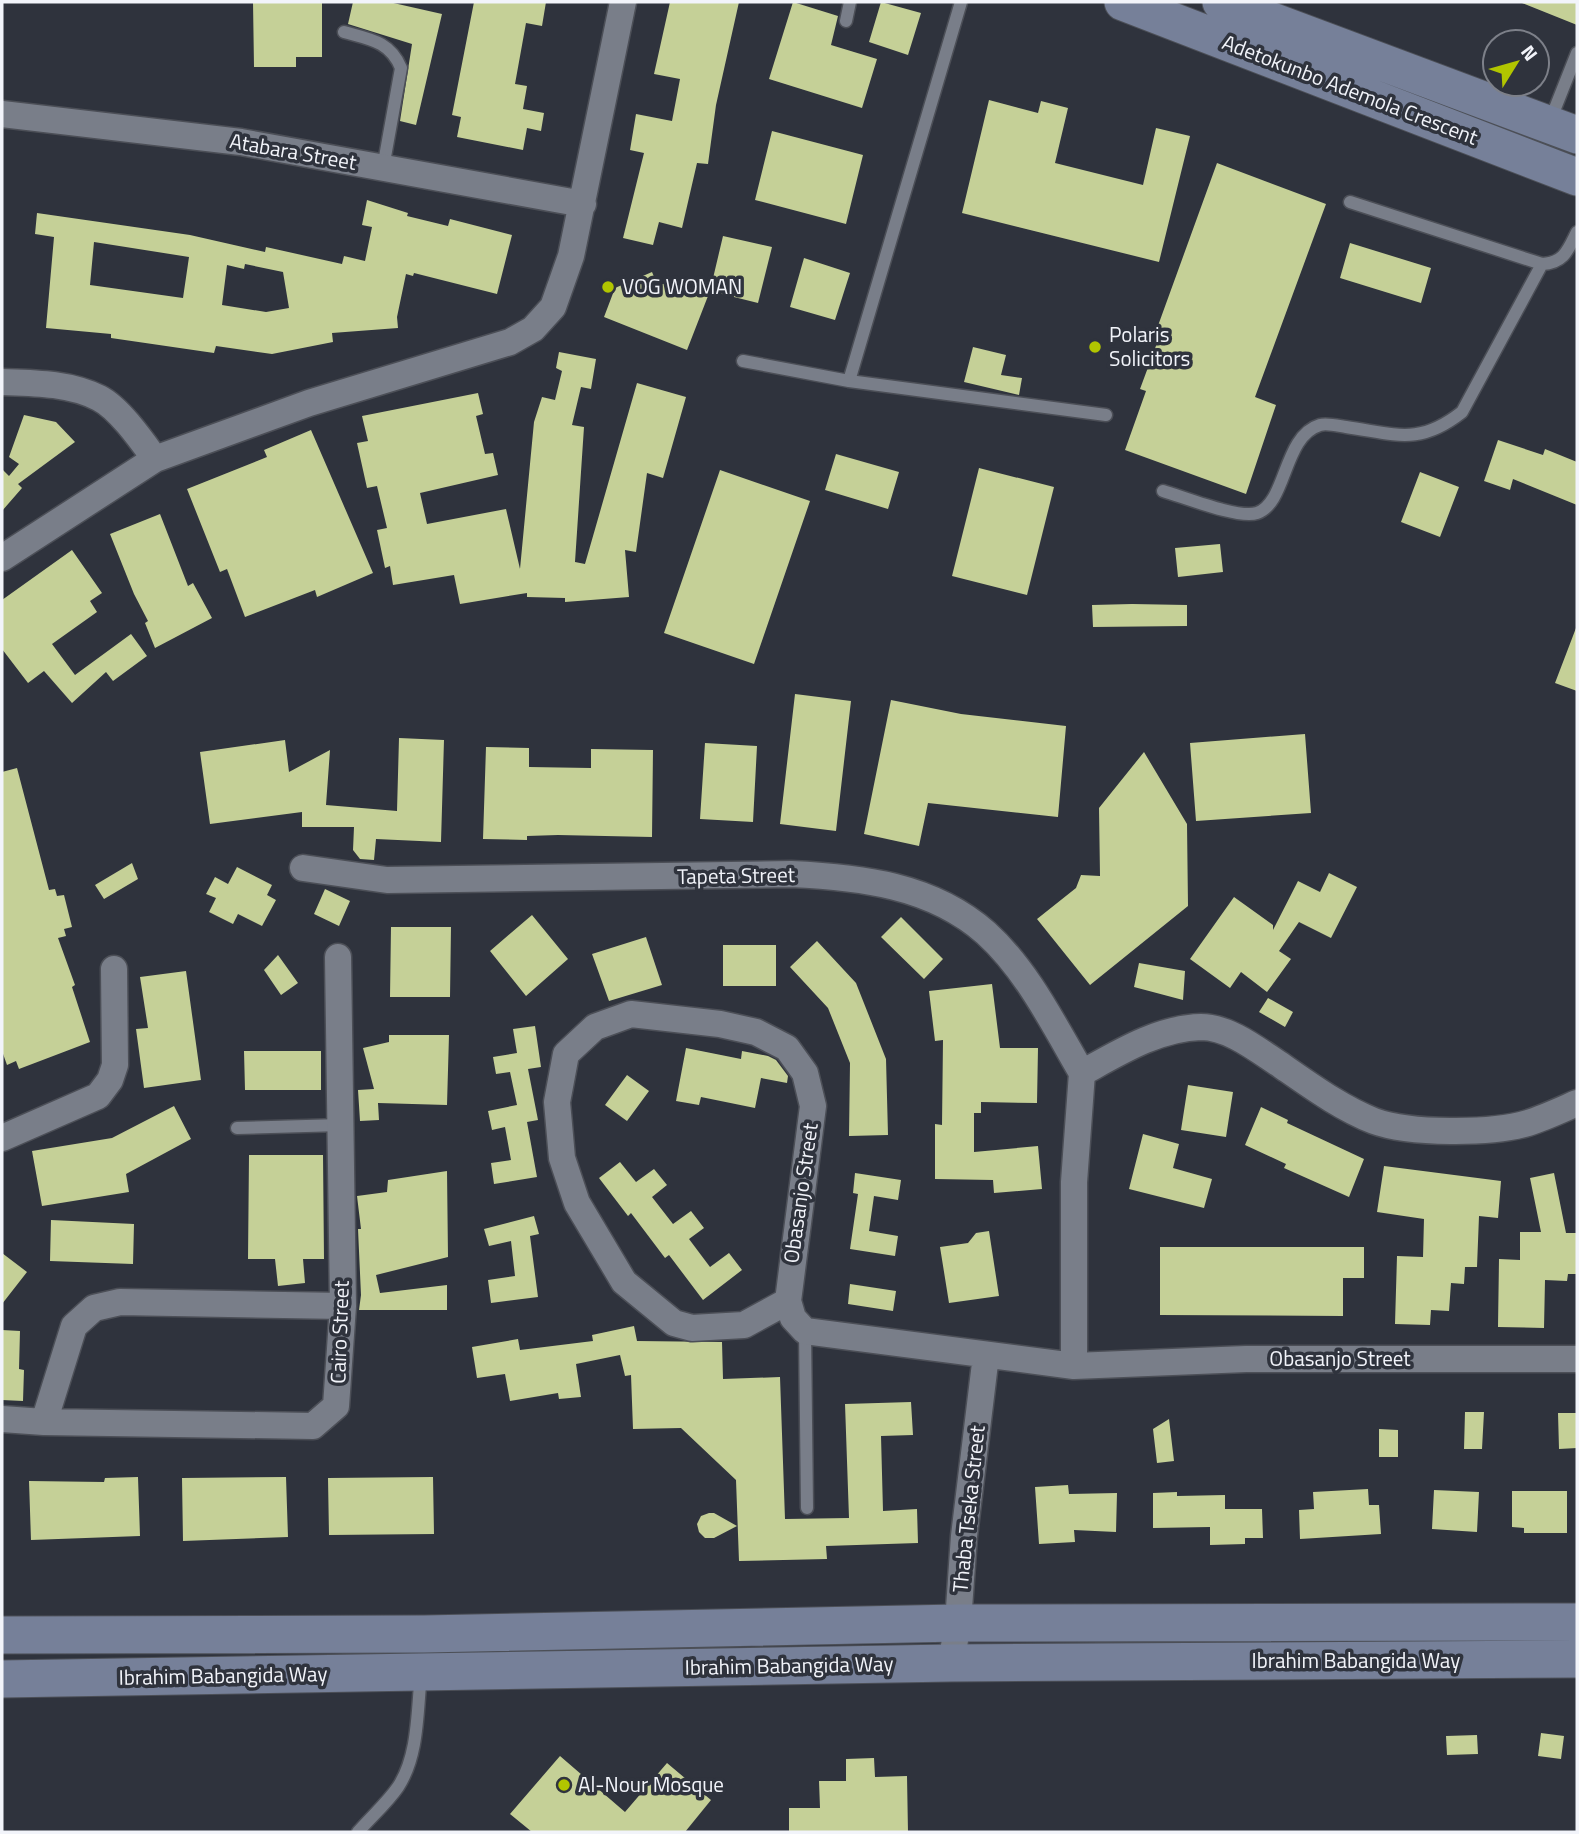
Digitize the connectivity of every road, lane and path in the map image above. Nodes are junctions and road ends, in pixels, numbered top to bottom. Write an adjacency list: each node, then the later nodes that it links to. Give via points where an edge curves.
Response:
1 (623, 2): 14 (street)
2 (850, 2): 6 (lane)
3 (961, 2): 18 (lane)
4 (1123, 2): 12 (main road, Adetokunbo Ademola Crescent)
5 (1221, 2): 10 (main road, Adetokunbo Ademola Crescent)
6 (846, 21)
7 (344, 32): 11 (lane, via 384,43 401,68)
8 (1577, 53): 10 (lane)
9 (2, 114): 11 (street, Atabara Street, via 241,142)
10 (1563, 130)
11 (383, 168): 14 (street, Atabara Street)
12 (1577, 177)
13 (1350, 202): 16 (lane)
14 (583, 204): 21 (street, via 553,307 533,329 510,342 309,403)
15 (1577, 232): 16 (lane, via 1566,255 1556,264)
16 (1542, 264): 22 (lane, via 1462,412 1441,429 1415,437 1322,424 1306,432 1269,505 1256,513 1240,513)
17 (743, 361): 18 (lane)
18 (849, 381): 20 (lane)
19 (2, 382): 21 (street, via 53,384 101,398)
20 (1106, 415)
21 (155, 459): 23 (street)
22 (1163, 491)
23 (2, 558)
24 (303, 867): 27 (street, Tapeta Street, via 387,880 791,874 853,877 904,888 949,908 986,933 1031,986)
25 (338, 957): 29 (street, Cairo Street)
26 (114, 969): 31 (street, via 115,1065 110,1080 98,1096)
27 (1082, 1073): 28 (street, via 1129,1047 1203,1027 1241,1039 1332,1100 1375,1121 1456,1131 1525,1124); 37 (street, via 1074,1181)
28 (1577, 1103)
29 (341, 1125): 30 (lane); 33 (street, Cairo Street)
30 (237, 1128)
31 (2, 1138)
32 (788, 1301): 32 (street, Obasanjo Street, via 744,1325 692,1328 674,1323 624,1282 577,1203 562,1158 558,1102 566,1054 595,1027 631,1014 757,1032 787,1048 805,1073 813,1106); 34 (street, via 793,1318)
33 (343, 1306): 39 (street, via 120,1302 94,1308 74,1326); 39 (street, Cairo Street, via 336,1406 313,1426)
34 (805, 1331): 35 (street, Obasanjo Street); 40 (lane)
35 (986, 1355): 37 (street, Obasanjo Street); 42 (street, Thaba Tseka Street)
36 (1577, 1359): 37 (street, Obasanjo Street, via 1246,1359)
37 (1074, 1366)
38 (2, 1419): 39 (street, Cairo Street)
39 (44, 1422)
40 (807, 1508)
41 (1577, 1622): 42 (main road, Ibrahim Babangida Way)
42 (958, 1623): 43 (main road, Ibrahim Babangida Way, via 425,1634); 45 (street, Thaba Tseka Street)
43 (2, 1635)
44 (1577, 1659): 45 (main road, Ibrahim Babangida Way)
45 (951, 1663): 46 (main road, Ibrahim Babangida Way)
46 (421, 1674): 47 (main road, Ibrahim Babangida Way); 48 (lane, via 407,1766 399,1786)
47 (2, 1679)
48 (358, 1832)

